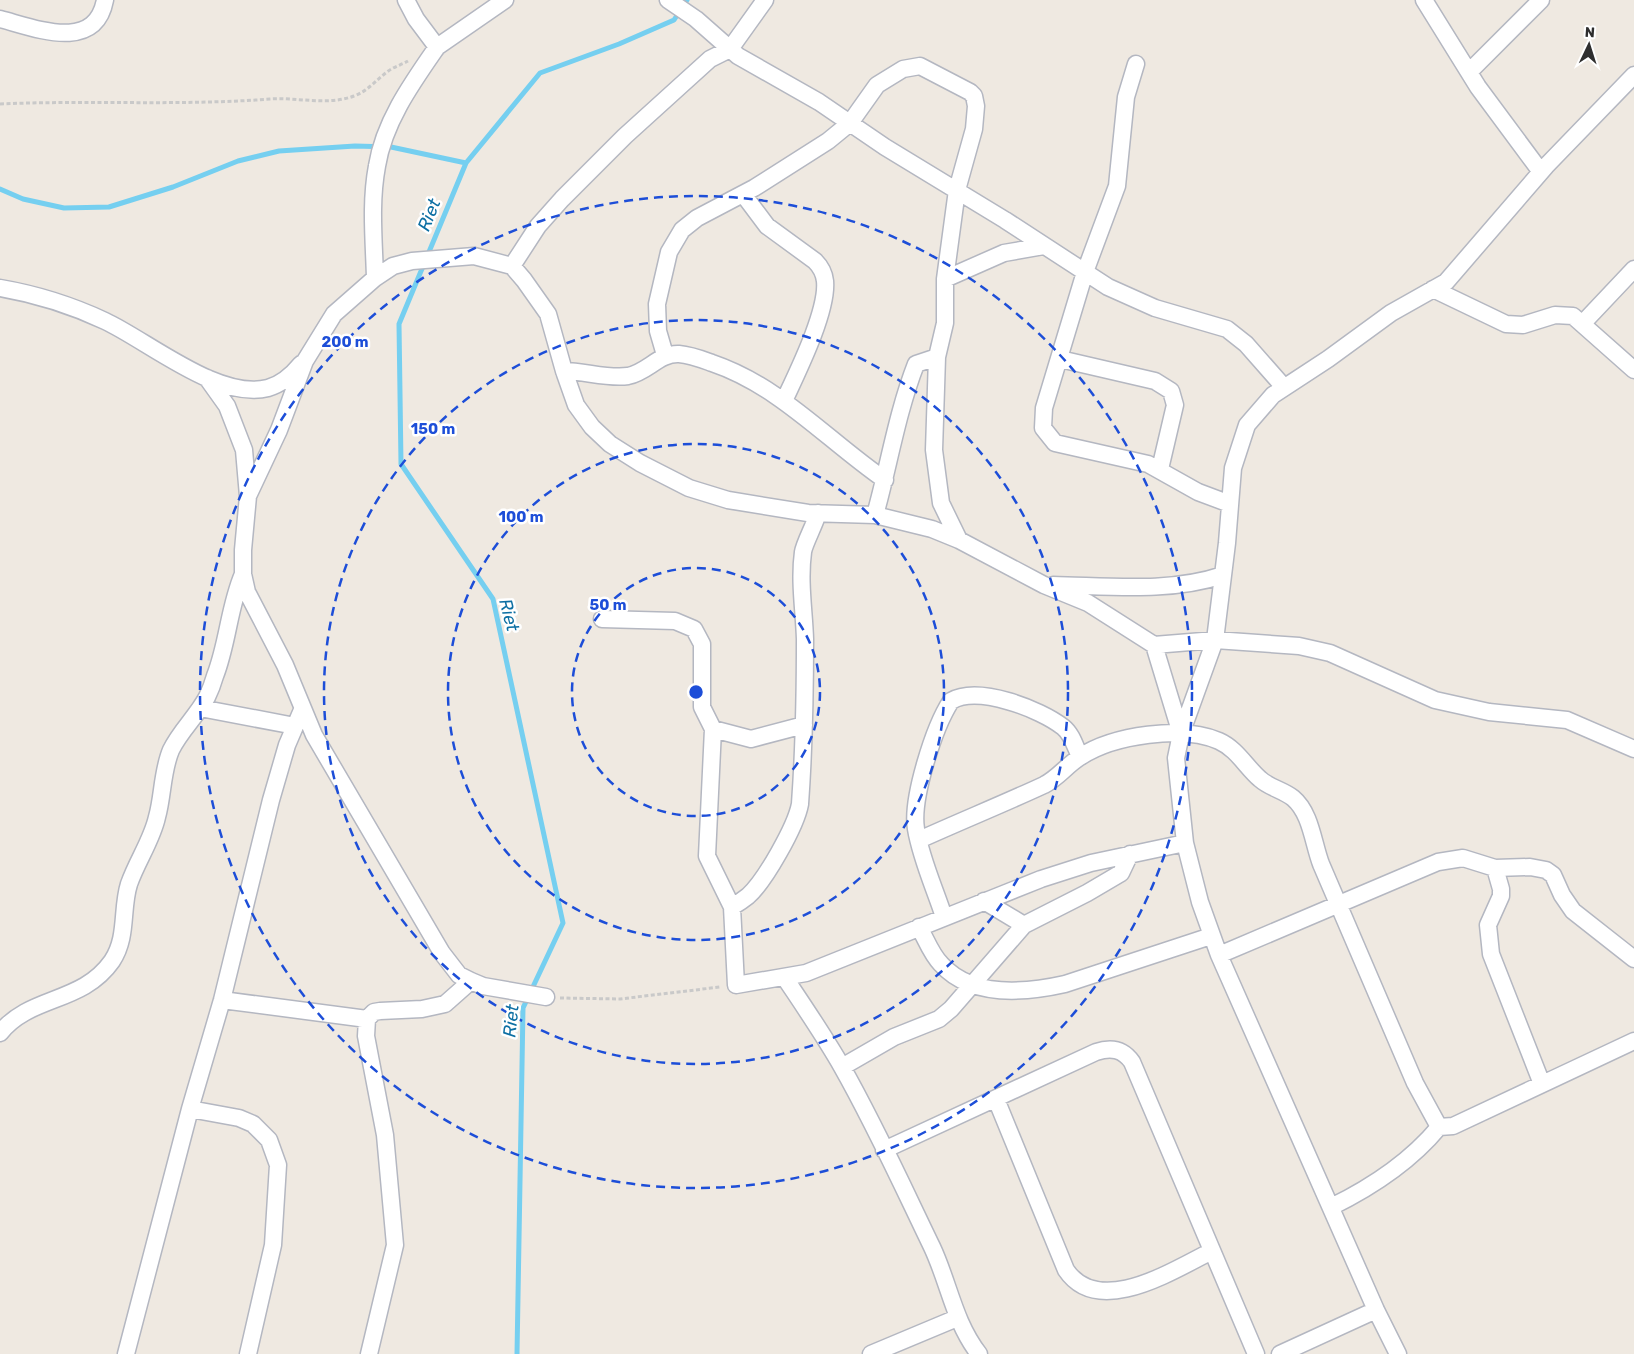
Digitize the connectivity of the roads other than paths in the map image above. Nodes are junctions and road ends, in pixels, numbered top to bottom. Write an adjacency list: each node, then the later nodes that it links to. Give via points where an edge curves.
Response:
1 (104, 0): 8 (street, via 98,20 85,31 56,32)
2 (406, 0): 9 (street)
3 (506, 0): 9 (street)
4 (668, 0): 10 (street)
5 (765, 0): 10 (street)
6 (1424, 0): 12 (street)
7 (1541, 0): 12 (street)
8 (0, 19)
9 (437, 47): 22 (street, via 407,91 389,127 377,166 373,205)
10 (730, 49): 14 (street); 19 (street, via 710,59 617,144 543,221)
11 (1136, 64): 21 (street, via 1126,97 1117,186)
12 (1469, 72): 15 (street)
13 (1634, 75): 15 (street)
14 (850, 123): 16 (street); 16 (street, via 878,85 903,69 923,67 960,85 974,96 976,106 974,129); 17 (street, via 808,155)
15 (1541, 172): 25 (street, via 1446,282)
16 (957, 190): 18 (street); 23 (street)
17 (743, 194): 27 (street, via 690,222 673,243 656,311); 35 (street, via 761,219 815,261 824,276 821,308)
18 (1044, 246): 21 (street); 23 (street, via 1004,253)
19 (512, 266): 22 (street, via 474,256 412,260 393,266); 32 (street, via 548,314)
20 (1634, 269): 26 (street)
21 (1085, 272): 29 (street); 34 (street, via 1125,296 1227,329 1246,344)
22 (375, 278): 30 (street, via 334,314)
23 (945, 279): 28 (street, via 945,323)
24 (0, 288): 33 (street, via 54,301 105,321)
25 (1433, 289): 26 (street, via 1506,324 1523,325 1560,314 1573,316); 34 (street)
26 (1583, 323): 31 (street)
27 (664, 355): 32 (street, via 647,370 629,376); 35 (street, via 688,355 735,371)
28 (937, 357): 37 (street, via 916,364 906,389); 42 (street, via 934,450 941,503)
29 (1060, 359): 36 (street, via 1154,381 1171,391 1175,405); 36 (street, via 1042,420 1051,439 1063,446)
30 (305, 361): 33 (street, via 279,383 266,388 230,386); 38 (street, via 279,430)
31 (1634, 370)
32 (564, 371): 40 (street, via 576,404 592,426 610,444 640,463 706,495 778,510)
33 (208, 378): 38 (street, via 228,406 239,434 247,471)
34 (1284, 386): 39 (street, via 1247,425 1233,468)
35 (784, 402): 37 (street)
36 (1160, 469): 39 (street, via 1198,492)
37 (885, 480): 41 (street)
38 (248, 496): 43 (street)
39 (1230, 504): 44 (street)
40 (818, 513): 41 (street); 51 (street, via 813,532 803,550)
41 (875, 515): 42 (street, via 912,523)
42 (959, 540): 45 (street)
43 (243, 574): 49 (street, via 236,590 216,673); 50 (street, via 247,592 285,665)
44 (1223, 574): 45 (street, via 1200,583 1135,587); 47 (street)
45 (1044, 585): 48 (street, via 1088,603)
46 (602, 619): 53 (street, via 675,620 694,629 702,644 702,707)
47 (1215, 640): 48 (street); 54 (street); 55 (street, via 1299,646 1330,653 1435,700 1489,712 1567,720)
48 (1154, 646): 54 (street)
49 (200, 708): 52 (street); 76 (street, via 170,753 157,818 128,888 123,933 112,960 83,988 24,1012)
50 (302, 710): 52 (street); 71 (street, via 442,953 459,975)
51 (804, 724): 53 (street, via 751,739); 63 (street, via 800,804 796,820 781,849 749,895)
52 (295, 726): 74 (street, via 271,800)
53 (713, 730): 63 (street, via 707,856)
54 (1181, 734): 56 (street, via 1137,737); 58 (street, via 1176,758); 62 (street, via 1204,736 1229,746 1260,780 1297,802)
55 (1634, 749)
56 (1080, 756): 57 (street, via 1046,784); 57 (street, via 1073,738 1063,727 1026,707 977,696 956,698 946,709 926,762 916,805)
57 (919, 840): 64 (street)
58 (1185, 843): 59 (street); 67 (street)
59 (1130, 854): 61 (street, via 1049,876); 65 (street, via 1121,873)
60 (1495, 868): 62 (street, via 1463,858 1445,860); 69 (street, via 1530,867 1549,871 1573,911); 79 (street, via 1501,896 1488,925 1491,954)
61 (984, 901): 64 (street); 65 (street)
62 (1339, 905): 68 (street); 82 (street, via 1415,1083)
63 (732, 907): 70 (street, via 736,985)
64 (944, 917): 66 (street)
65 (1024, 925): 72 (street)
66 (919, 927): 70 (street, via 806,973); 72 (street, via 940,964)
67 (1211, 936): 68 (street); 72 (street, via 1164,954 1045,989 1011,991)
68 (1219, 955): 84 (street)
69 (1634, 959)
70 (785, 978): 78 (street)
71 (471, 981): 73 (street); 75 (street, via 444,1004 374,1012)
72 (972, 984): 78 (street, via 951,1010 939,1019 894,1037)
73 (546, 997)
74 (222, 1000): 75 (street); 81 (street)
75 (367, 1019): 90 (street, via 366,1036 387,1150 395,1245)
76 (0, 1033)
77 (1634, 1041): 79 (street)
78 (842, 1067): 83 (street)
79 (1542, 1084): 82 (street, via 1453,1126)
80 (996, 1099): 83 (street); 85 (street, via 1066,1270 1074,1280 1101,1291 1120,1291); 85 (street, via 1102,1050 1123,1052 1132,1062)
81 (190, 1109): 88 (street); 89 (street, via 240,1118 253,1124 269,1140 278,1165 273,1245)
82 (1440, 1127): 84 (street, via 1425,1144 1383,1178)
83 (884, 1150): 87 (street, via 938,1262)
84 (1331, 1208): 86 (street)
85 (1212, 1251): 93 (street)
86 (1376, 1310): 94 (street); 95 (street)
87 (957, 1318): 91 (street); 92 (street)
88 (126, 1354)
89 (248, 1354)
90 (369, 1354)
91 (871, 1354)
92 (979, 1354)
93 (1256, 1354)
94 (1280, 1354)
95 (1398, 1354)

